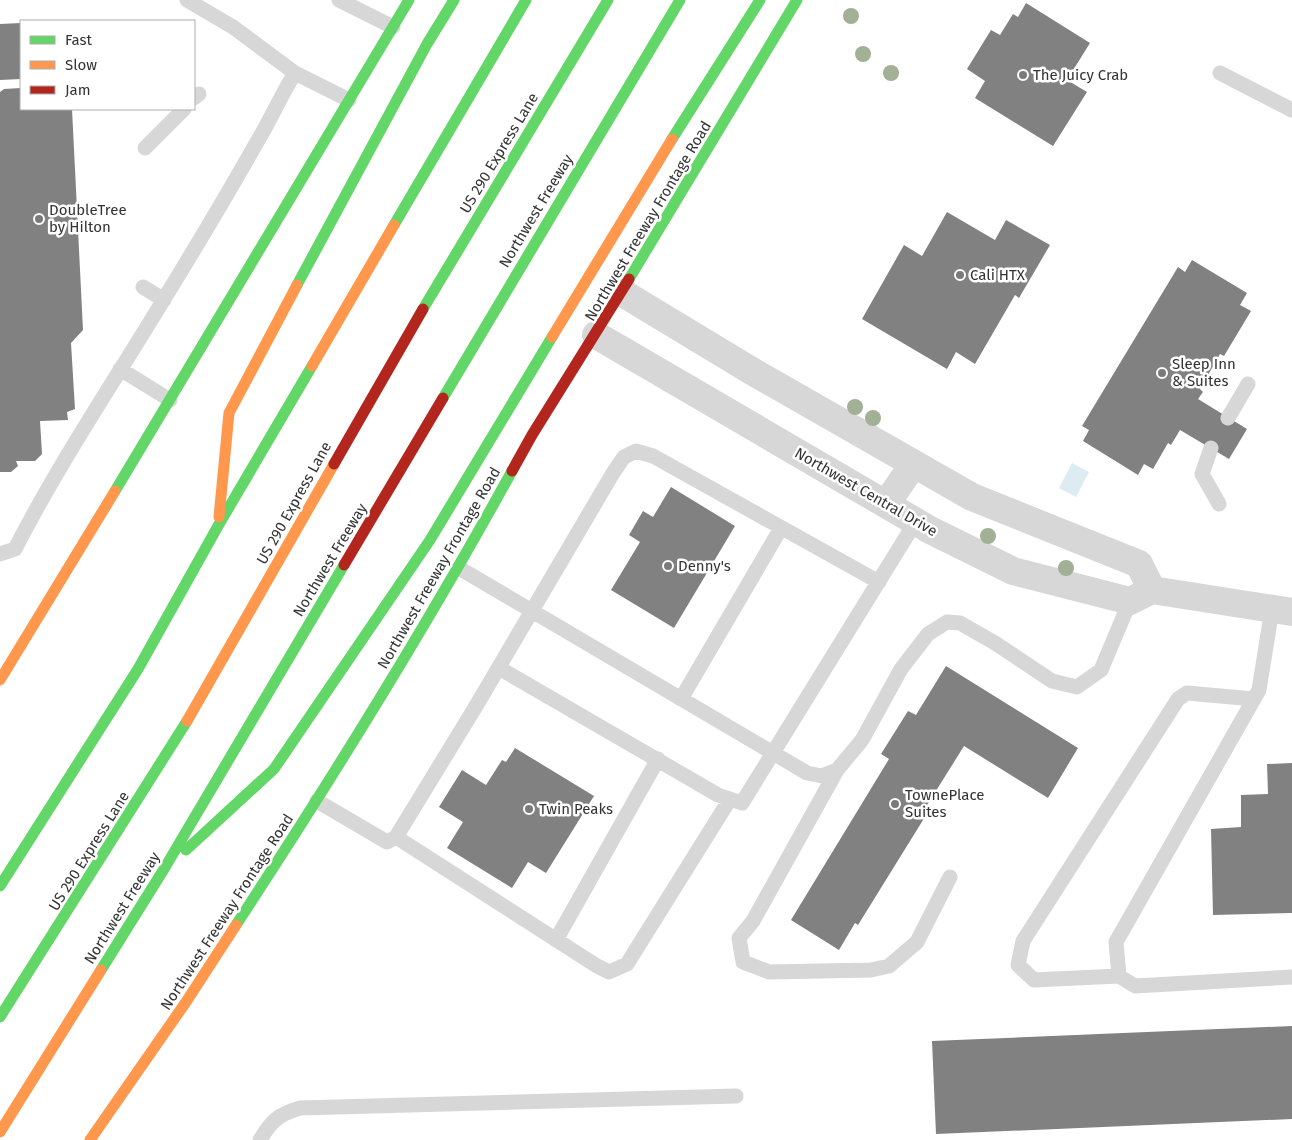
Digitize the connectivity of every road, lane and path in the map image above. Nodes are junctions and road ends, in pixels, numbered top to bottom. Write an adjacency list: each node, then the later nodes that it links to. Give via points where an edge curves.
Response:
1 (187, 0): 11 (lane, via 233,27)
2 (339, 0): 10 (lane)
3 (409, 0): 10 (main road)
4 (454, 0): 30 (main road, via 427,44 229,413)
5 (526, 0): 30 (main road)
6 (608, 0): 56 (main road, US 290 Express Lane, via 393,359 202,697)
7 (680, 0): 50 (main road, Northwest Freeway)
8 (760, 0): 50 (main road, via 430,540 274,769)
9 (797, 0): 18 (main road, Northwest Freeway Frontage Road)
10 (393, 27): 13 (main road)
11 (295, 73): 13 (lane); 19 (lane)
12 (1220, 74): 15 (lane)
13 (349, 100): 23 (main road)
14 (183, 110): 16 (lane)
15 (1292, 110)
16 (144, 148)
17 (143, 287): 19 (lane)
18 (621, 292): 20 (main road, Northwest Freeway Frontage Road); 26 (street)
19 (164, 300): 21 (lane)
20 (596, 336): 27 (street, Northwest Central Drive); 33 (main road, Northwest Freeway Frontage Road, via 532,435)
21 (120, 369): 23 (lane); 32 (lane, via 15,549)
22 (1248, 384): 24 (lane)
23 (170, 400): 36 (main road)
24 (1228, 418)
25 (1211, 448): 28 (lane, via 1202,474)
26 (913, 465): 27 (street); 35 (street, via 972,497 1139,564)
27 (886, 504): 29 (street, Northwest Central Drive)
28 (1219, 504)
29 (916, 521): 34 (lane); 35 (street, Northwest Central Drive, via 1013,571)
30 (218, 526): 52 (main road, via 138,669)
31 (781, 528): 34 (lane); 37 (lane, via 653,456 636,451 624,457 613,473); 42 (lane)
32 (0, 554)
33 (459, 568): 37 (lane); 48 (main road, Northwest Freeway Frontage Road)
34 (879, 582): 44 (lane)
35 (1141, 596): 38 (street, Northwest Central Drive); 46 (lane, via 1102,670 1078,687 1052,681 960,623 947,622 928,634 901,669 862,740)
36 (44, 607): 39 (main road); 41 (main road)
37 (533, 610): 40 (lane); 42 (lane)
38 (1282, 611): 43 (lane)
39 (22, 624)
40 (499, 668): 45 (lane); 49 (lane)
41 (0, 680)
42 (681, 698): 44 (lane)
43 (1254, 699): 54 (lane, via 1116,942); 54 (lane, via 1186,693 1178,699 1023,941 1018,965 1034,980)
44 (773, 754): 46 (lane, via 807,774 822,776); 47 (lane, via 742,803)
45 (658, 759): 47 (lane); 53 (lane)
46 (837, 770): 51 (lane, via 753,921 739,938 743,962 769,972 871,970 889,966 917,942)
47 (730, 799): 53 (lane, via 627,964 609,972)
48 (317, 801): 49 (lane, via 386,842); 59 (main road, Northwest Freeway Frontage Road, via 186,1002)
49 (396, 837): 53 (lane)
50 (164, 869): 58 (main road, Northwest Freeway)
51 (950, 877)
52 (0, 886)
53 (556, 940)
54 (1119, 976): 55 (lane, via 1135,986)
55 (1292, 977)
56 (0, 1017)
57 (736, 1096): 60 (lane, via 300,1108 282,1113)
58 (0, 1132)
59 (90, 1140)
60 (260, 1140)

